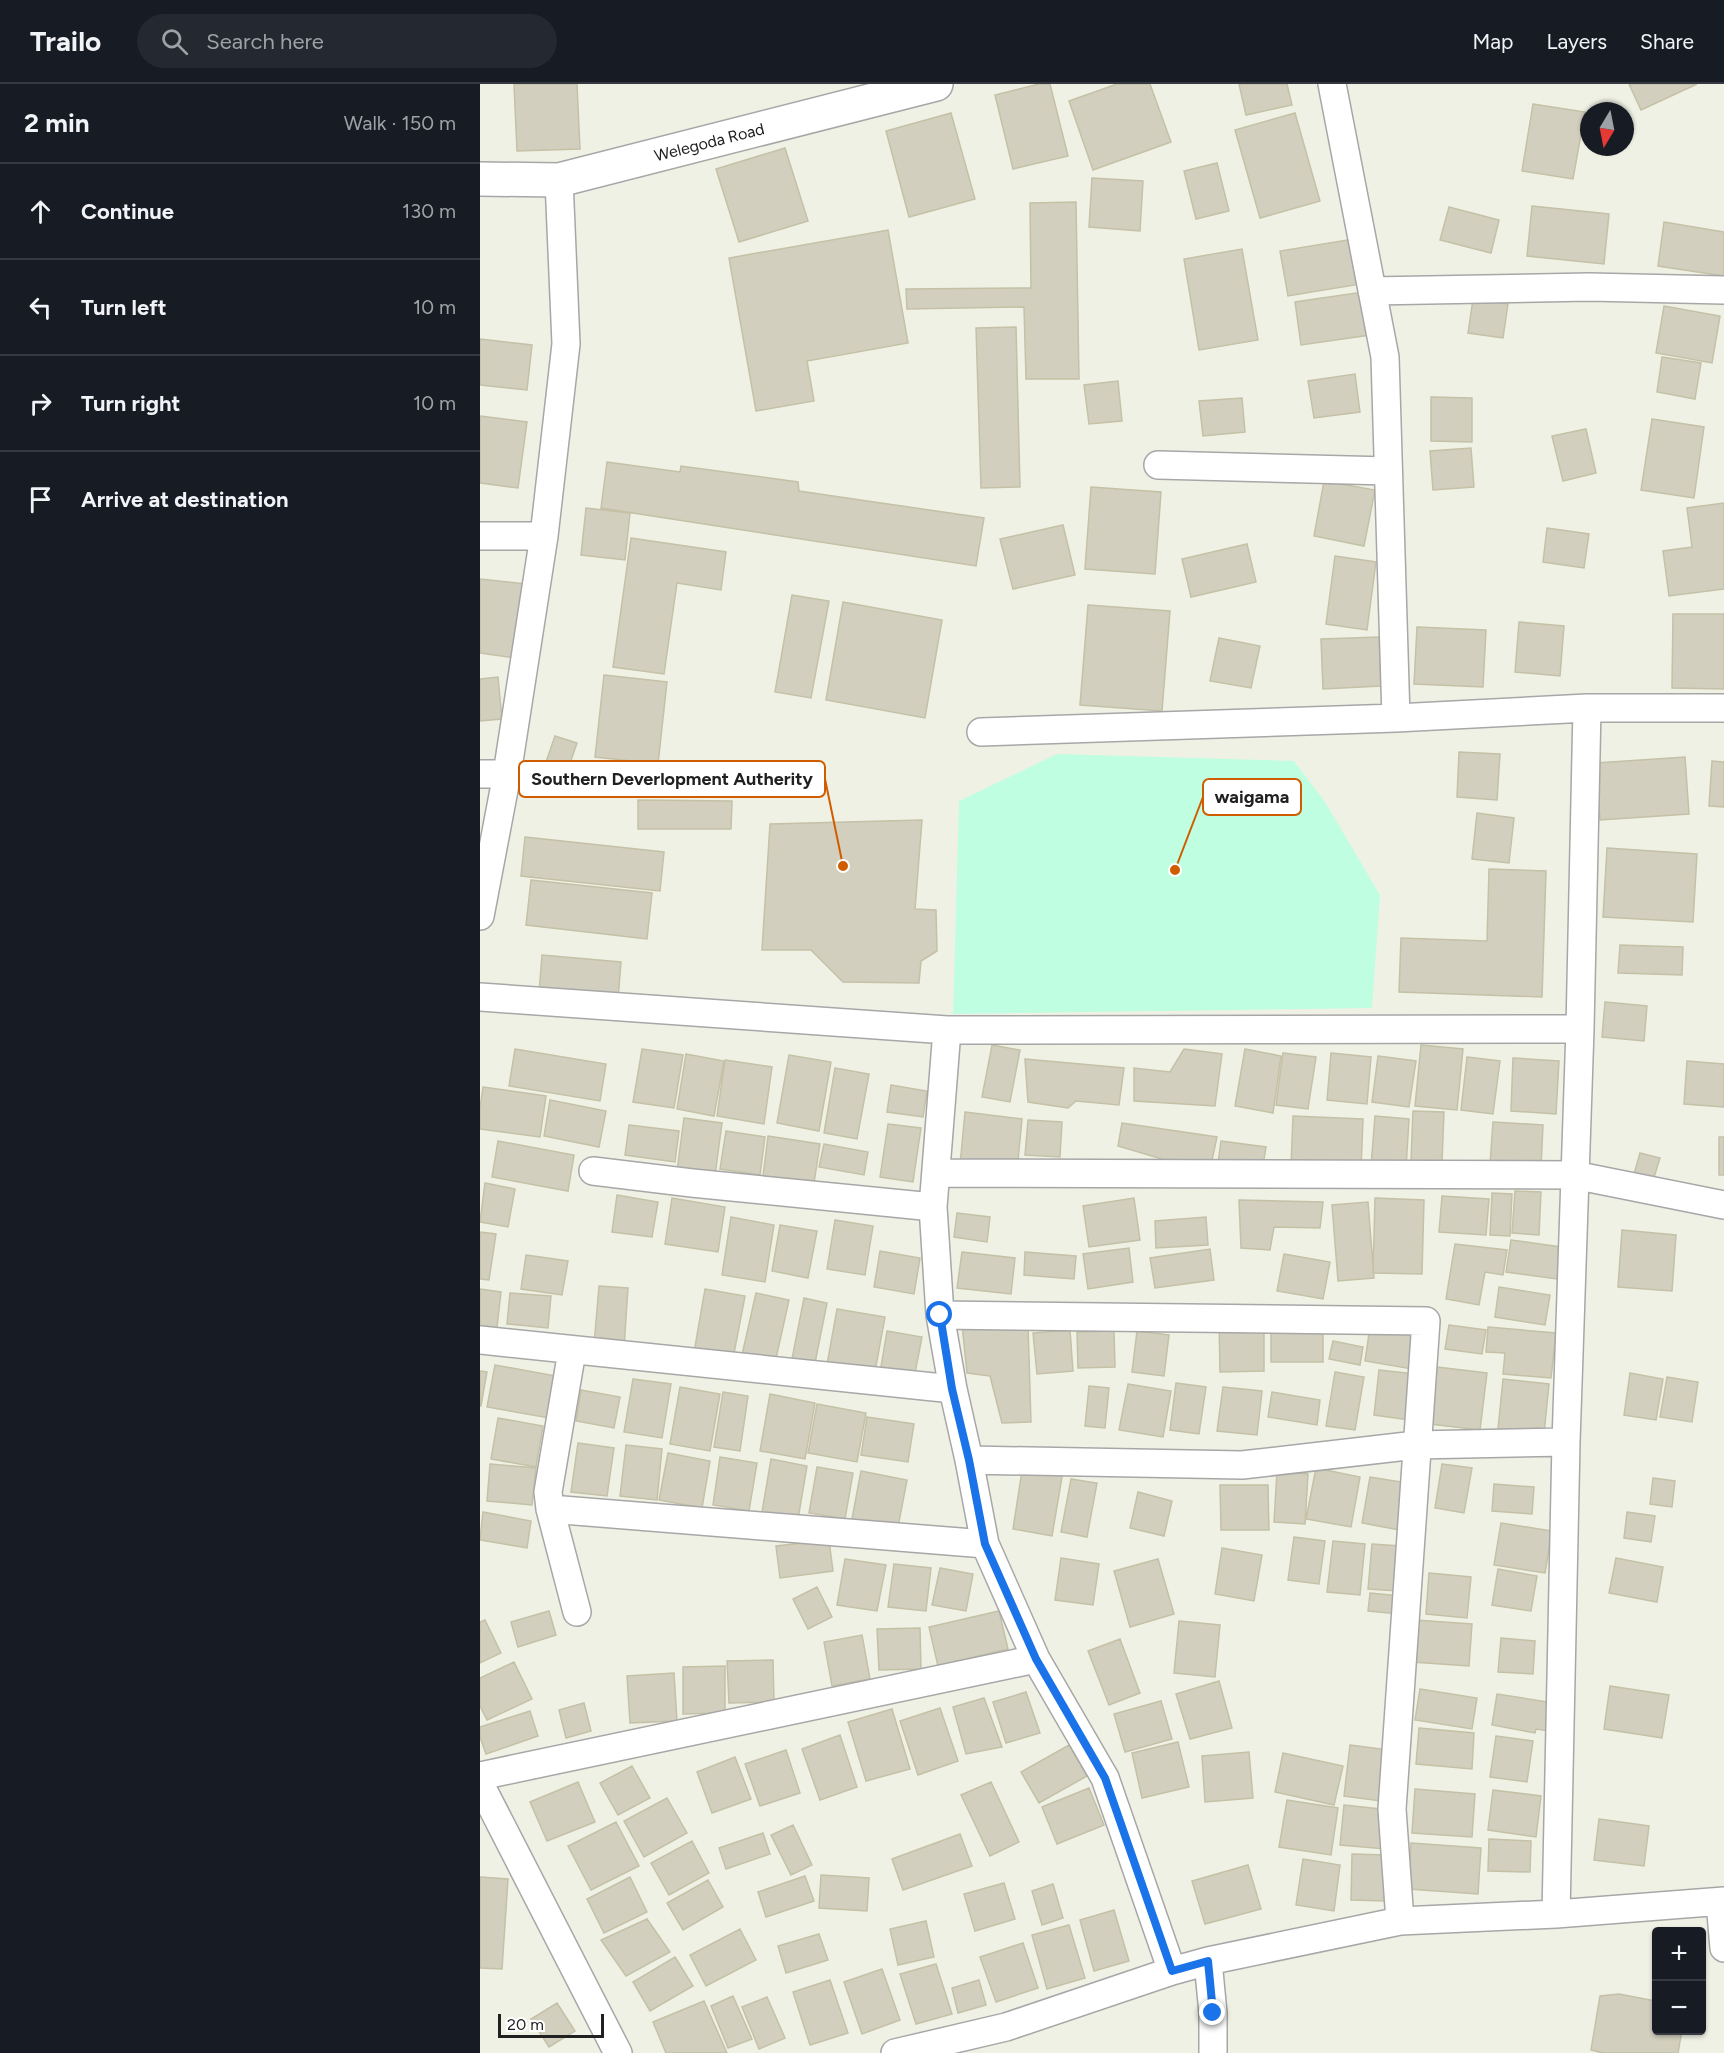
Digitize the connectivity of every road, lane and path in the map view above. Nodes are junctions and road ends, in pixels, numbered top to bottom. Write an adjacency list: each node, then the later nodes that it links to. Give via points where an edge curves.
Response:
1 (936, 84): 4 (street, Welegoda Road)
2 (1332, 84): 6 (street)
3 (480, 179): 4 (street, Welegoda Road)
4 (559, 180): 9 (street, via 566,344)
5 (1724, 290): 6 (street, via 1589,287)
6 (1372, 291): 8 (street, via 1385,357)
7 (1158, 465): 8 (street)
8 (1388, 471): 13 (street)
9 (544, 536): 10 (street); 16 (street)
10 (480, 537)
11 (1587, 708): 12 (street); 13 (street); 19 (street)
12 (1724, 708)
13 (1396, 718): 14 (street)
14 (981, 732)
15 (480, 774): 16 (street)
16 (507, 774): 17 (street)
17 (480, 916)
18 (480, 997): 20 (street)
19 (1580, 1029): 20 (street); 23 (street)
20 (947, 1030): 22 (street)
21 (593, 1171): 25 (street)
22 (936, 1173): 23 (street); 25 (street)
23 (1574, 1175): 24 (street); 30 (street)
24 (1724, 1205)
25 (933, 1207): 26 (street)
26 (940, 1315): 29 (street); 31 (street, via 1426,1321)
27 (480, 1340): 28 (street)
28 (572, 1351): 29 (street); 33 (street, via 548,1492)
29 (952, 1389): 32 (street)
30 (1566, 1442): 31 (street); 40 (street)
31 (1416, 1445): 32 (street, via 1242,1465); 41 (street, via 1392,1809)
32 (969, 1460): 34 (street)
33 (550, 1509): 34 (street); 35 (street)
34 (985, 1544): 36 (street)
35 (577, 1612)
36 (1036, 1659): 37 (street); 44 (street, via 1105,1778)
37 (480, 1776)
38 (480, 1784): 45 (street)
39 (1722, 1902): 40 (street); 42 (street)
40 (1556, 1914): 41 (street)
41 (1400, 1921): 43 (street)
42 (1724, 1948)
43 (1208, 1961): 44 (street); 47 (street)
44 (1172, 1971): 46 (street, via 1006,2027)
45 (618, 2053)
46 (895, 2053)
47 (1213, 2053)

